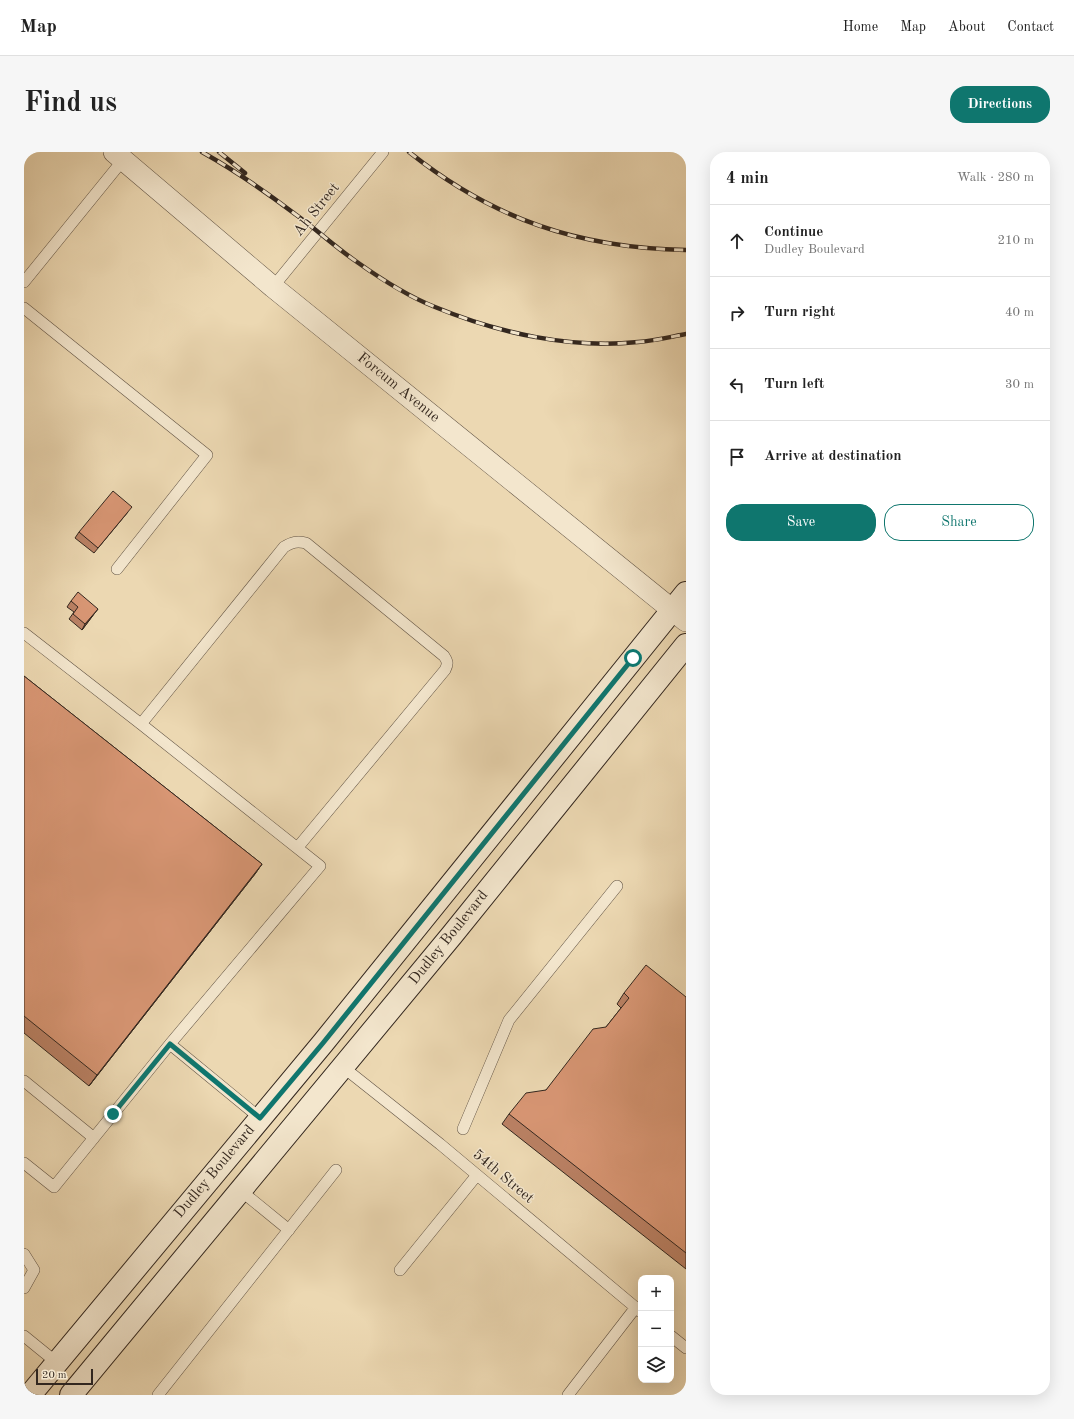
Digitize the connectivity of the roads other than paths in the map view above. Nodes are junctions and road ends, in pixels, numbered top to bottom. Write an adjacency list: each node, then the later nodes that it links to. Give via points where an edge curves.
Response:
1 (383, 152): 4 (lane, Ah Street)
2 (118, 156): 3 (lane); 4 (street, Forcum Avenue)
3 (24, 282)
4 (273, 287): 8 (street, Forcum Avenue)
5 (24, 308): 6 (lane, via 207,456)
6 (117, 569)
7 (686, 593): 8 (main road, Dudley Boulevard)
8 (679, 615): 17 (main road, Dudley Boulevard)
9 (24, 633): 11 (lane)
10 (686, 645): 15 (main road, Dudley Boulevard)
11 (141, 724): 12 (lane); 12 (lane, via 284,548 298,541 306,543 444,656 448,665)
12 (298, 847): 14 (lane, via 320,866)
13 (617, 886): 18 (lane, via 510,1020)
14 (170, 1044): 17 (lane); 19 (lane)
15 (343, 1067): 22 (lane, 54th Street); 23 (main road, Dudley Boulevard)
16 (24, 1081): 19 (lane)
17 (260, 1118): 32 (main road, Dudley Boulevard)
18 (463, 1129)
19 (94, 1138): 20 (lane, via 54,1187)
20 (24, 1163)
21 (336, 1170): 24 (lane)
22 (477, 1175): 26 (lane); 28 (lane, 54th Street)
23 (240, 1190): 24 (lane); 34 (main road, Dudley Boulevard)
24 (289, 1230): 35 (lane)
25 (24, 1254): 27 (lane, via 34,1270)
26 (400, 1270)
27 (24, 1288)
28 (638, 1310): 36 (lane)
29 (24, 1336): 32 (lane)
30 (674, 1338): 31 (lane)
31 (686, 1348)
32 (56, 1362): 33 (main road, Dudley Boulevard)
33 (30, 1395)
34 (71, 1395)
35 (158, 1395)
36 (568, 1395)

